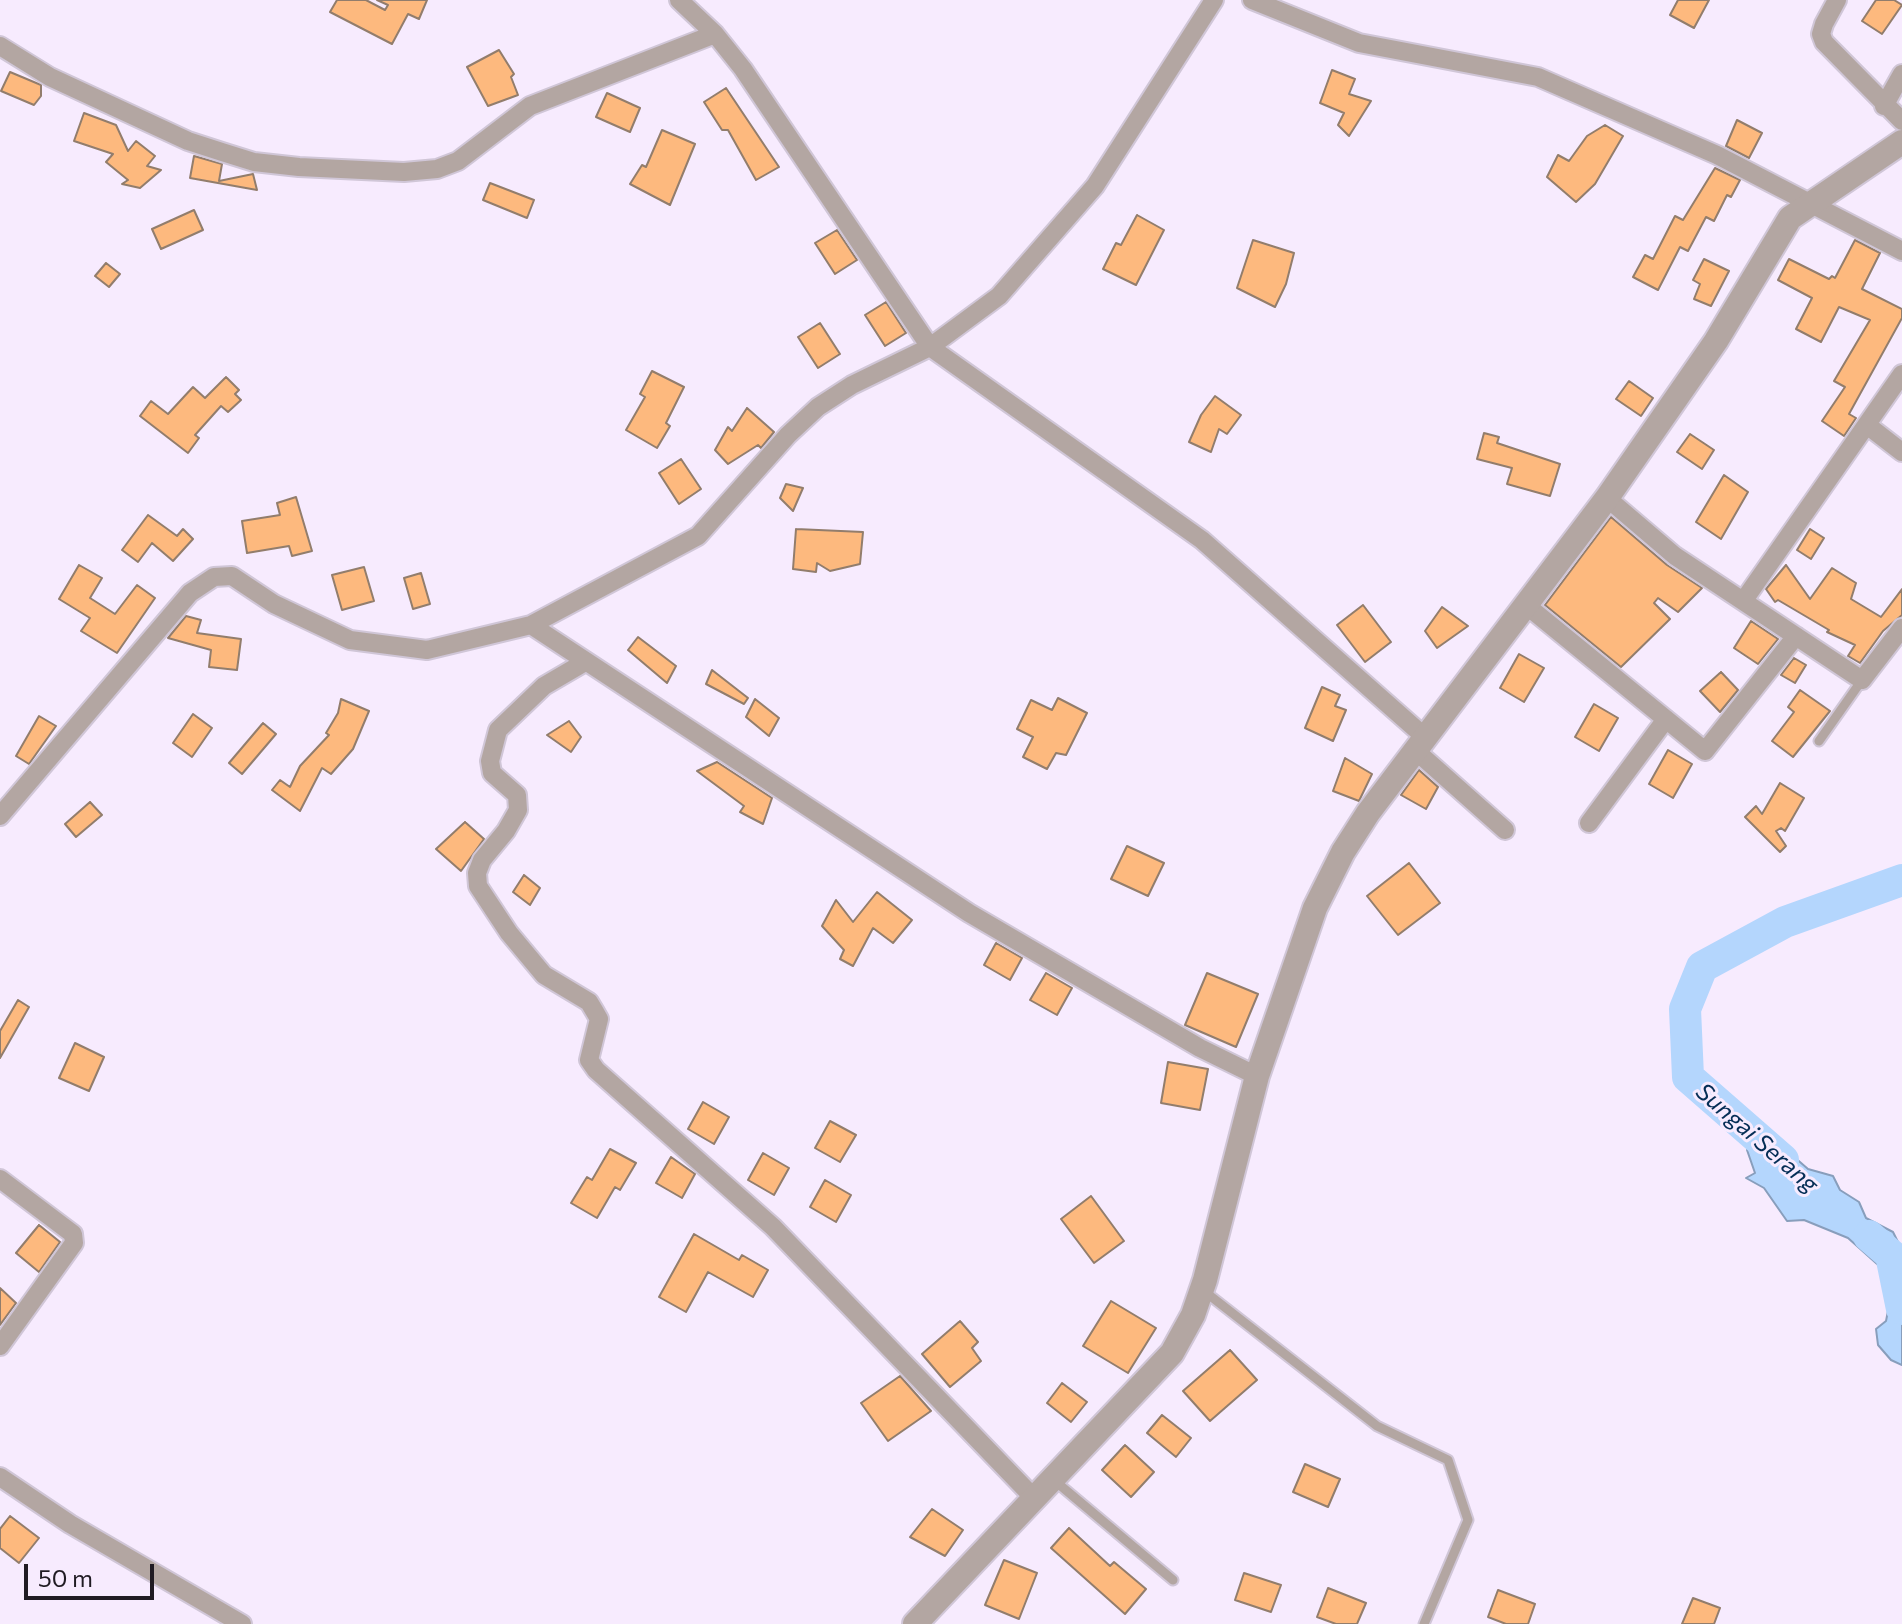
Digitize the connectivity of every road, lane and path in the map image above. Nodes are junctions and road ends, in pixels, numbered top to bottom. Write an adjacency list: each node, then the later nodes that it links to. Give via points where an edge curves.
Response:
1 (679, 0): 5 (street)
2 (1214, 0): 13 (street, via 1095,186 999,296)
3 (1252, 0): 11 (street, via 1359,43 1538,77)
4 (1837, 0): 8 (street, via 1822,38)
5 (715, 34): 6 (street, via 530,106 458,161 404,172 254,162 188,141 50,77); 13 (street)
6 (0, 46)
7 (1902, 74): 8 (street)
8 (1884, 106): 9 (street)
9 (1902, 121)
10 (1902, 142): 11 (street)
11 (1811, 201): 12 (street); 17 (street, via 1790,218 1716,341)
12 (1902, 251)
13 (930, 347): 20 (street, via 818,407 698,536); 27 (street, via 1202,540)
14 (1902, 374): 15 (street)
15 (1867, 425): 16 (street); 18 (street)
16 (1902, 452)
17 (1607, 498): 18 (street, via 1675,556); 19 (street)
18 (1744, 600): 22 (street)
19 (1526, 605): 25 (street); 27 (street)
20 (531, 625): 23 (street); 28 (street, via 427,650 350,640 274,604 232,576 214,577 190,593)
21 (1902, 628): 24 (street)
22 (1796, 636): 24 (street); 25 (street, via 1705,751)
23 (585, 662): 31 (street, via 969,913); 37 (street, via 544,686 498,730 492,773 517,795 518,810 482,860 478,886 544,975 589,1002 599,1019 589,1060 596,1070 773,1227)
24 (1862, 680): 26 (lane)
25 (1666, 719): 29 (street)
26 (1819, 741)
27 (1421, 745): 30 (street); 31 (street, via 1343,852 1315,908)
28 (0, 816)
29 (1589, 823)
30 (1505, 830)
31 (1257, 1076): 33 (street)
32 (0, 1179): 34 (street, via 73,1234 74,1243)
33 (1202, 1289): 36 (street, via 1172,1353); 41 (lane, via 1377,1426 1448,1460 1468,1520)
34 (0, 1346)
35 (0, 1477): 39 (street)
36 (1053, 1479): 37 (street); 38 (lane)
37 (1034, 1498): 40 (street)
38 (1173, 1580)
39 (242, 1624)
40 (915, 1624)
41 (1424, 1624)

